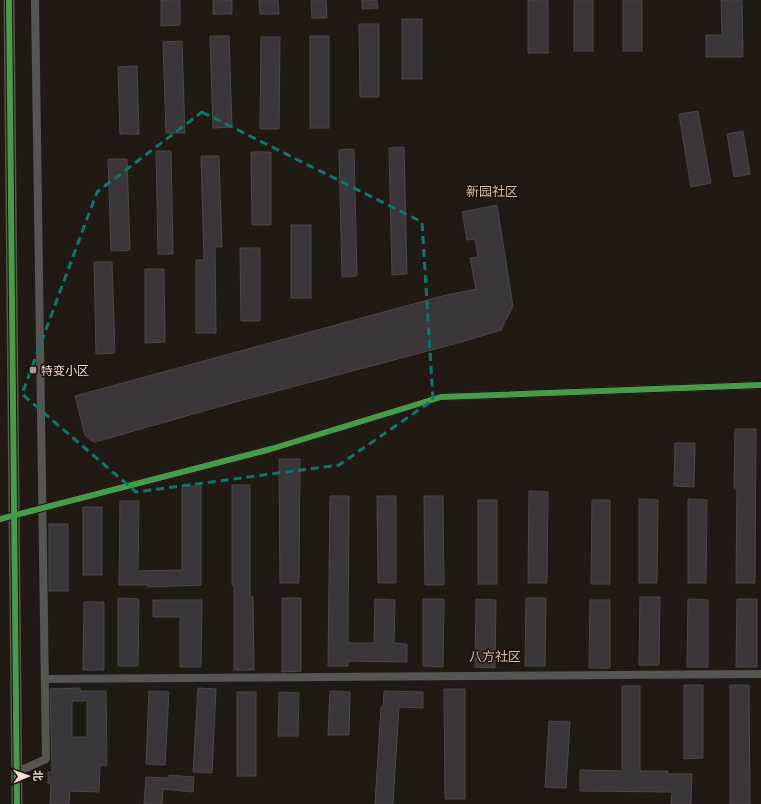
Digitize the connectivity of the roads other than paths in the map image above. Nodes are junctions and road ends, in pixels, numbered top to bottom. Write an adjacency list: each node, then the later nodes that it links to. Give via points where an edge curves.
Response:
1 (9, 0): 5 (street)
2 (35, 0): 4 (street)
3 (761, 385): 4 (street, via 441,397 271,449)
4 (43, 508): 5 (street); 8 (street)
5 (14, 516): 6 (street); 9 (street)
6 (0, 519)
7 (761, 674): 8 (street)
8 (45, 679): 9 (street, via 46,759)
9 (17, 772): 10 (street)
10 (17, 804)

